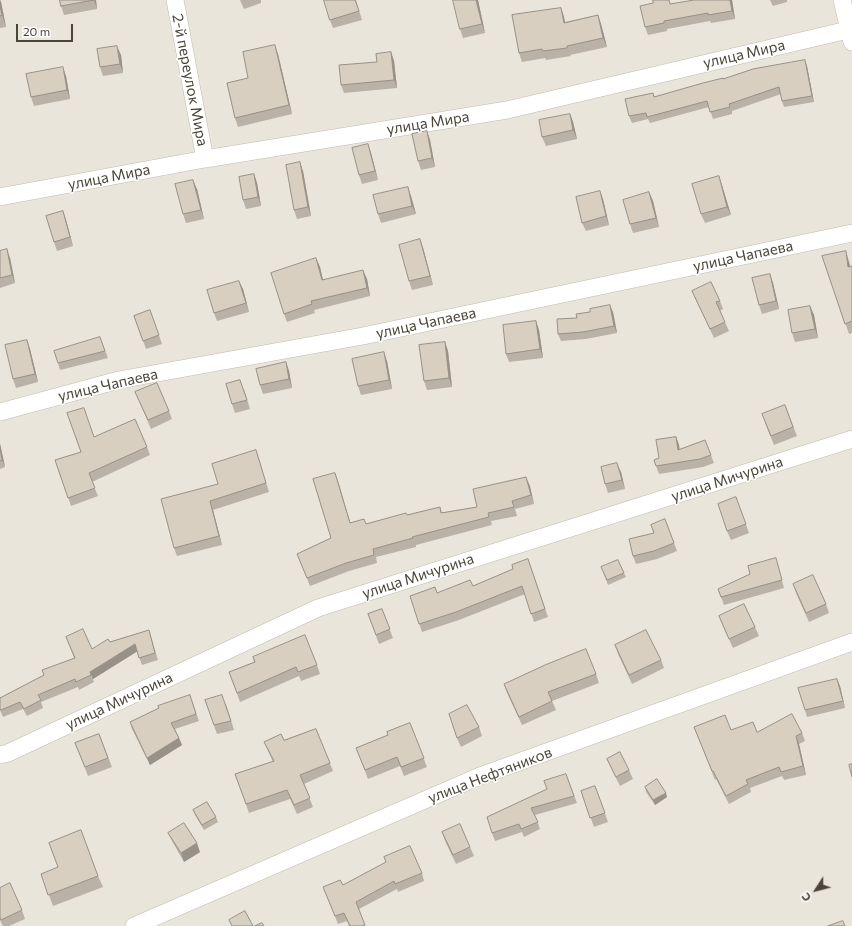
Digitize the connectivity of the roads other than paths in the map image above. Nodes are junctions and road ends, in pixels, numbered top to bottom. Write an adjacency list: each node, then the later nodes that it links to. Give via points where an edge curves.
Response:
1 (175, 0): 4 (street, 2-й переулок Мира)
2 (842, 0): 3 (street)
3 (851, 34): 4 (street, улица Мира, via 507,110)
4 (205, 159): 5 (street, улица Мира)
5 (0, 197)
6 (852, 233): 7 (street, улица Чапаева, via 363,336 119,380)
7 (0, 412)
8 (852, 439): 10 (street, улица Мичурина, via 318,608)
9 (852, 642): 11 (street, улица Нефтяников, via 480,776)
10 (0, 755)
11 (134, 926)

